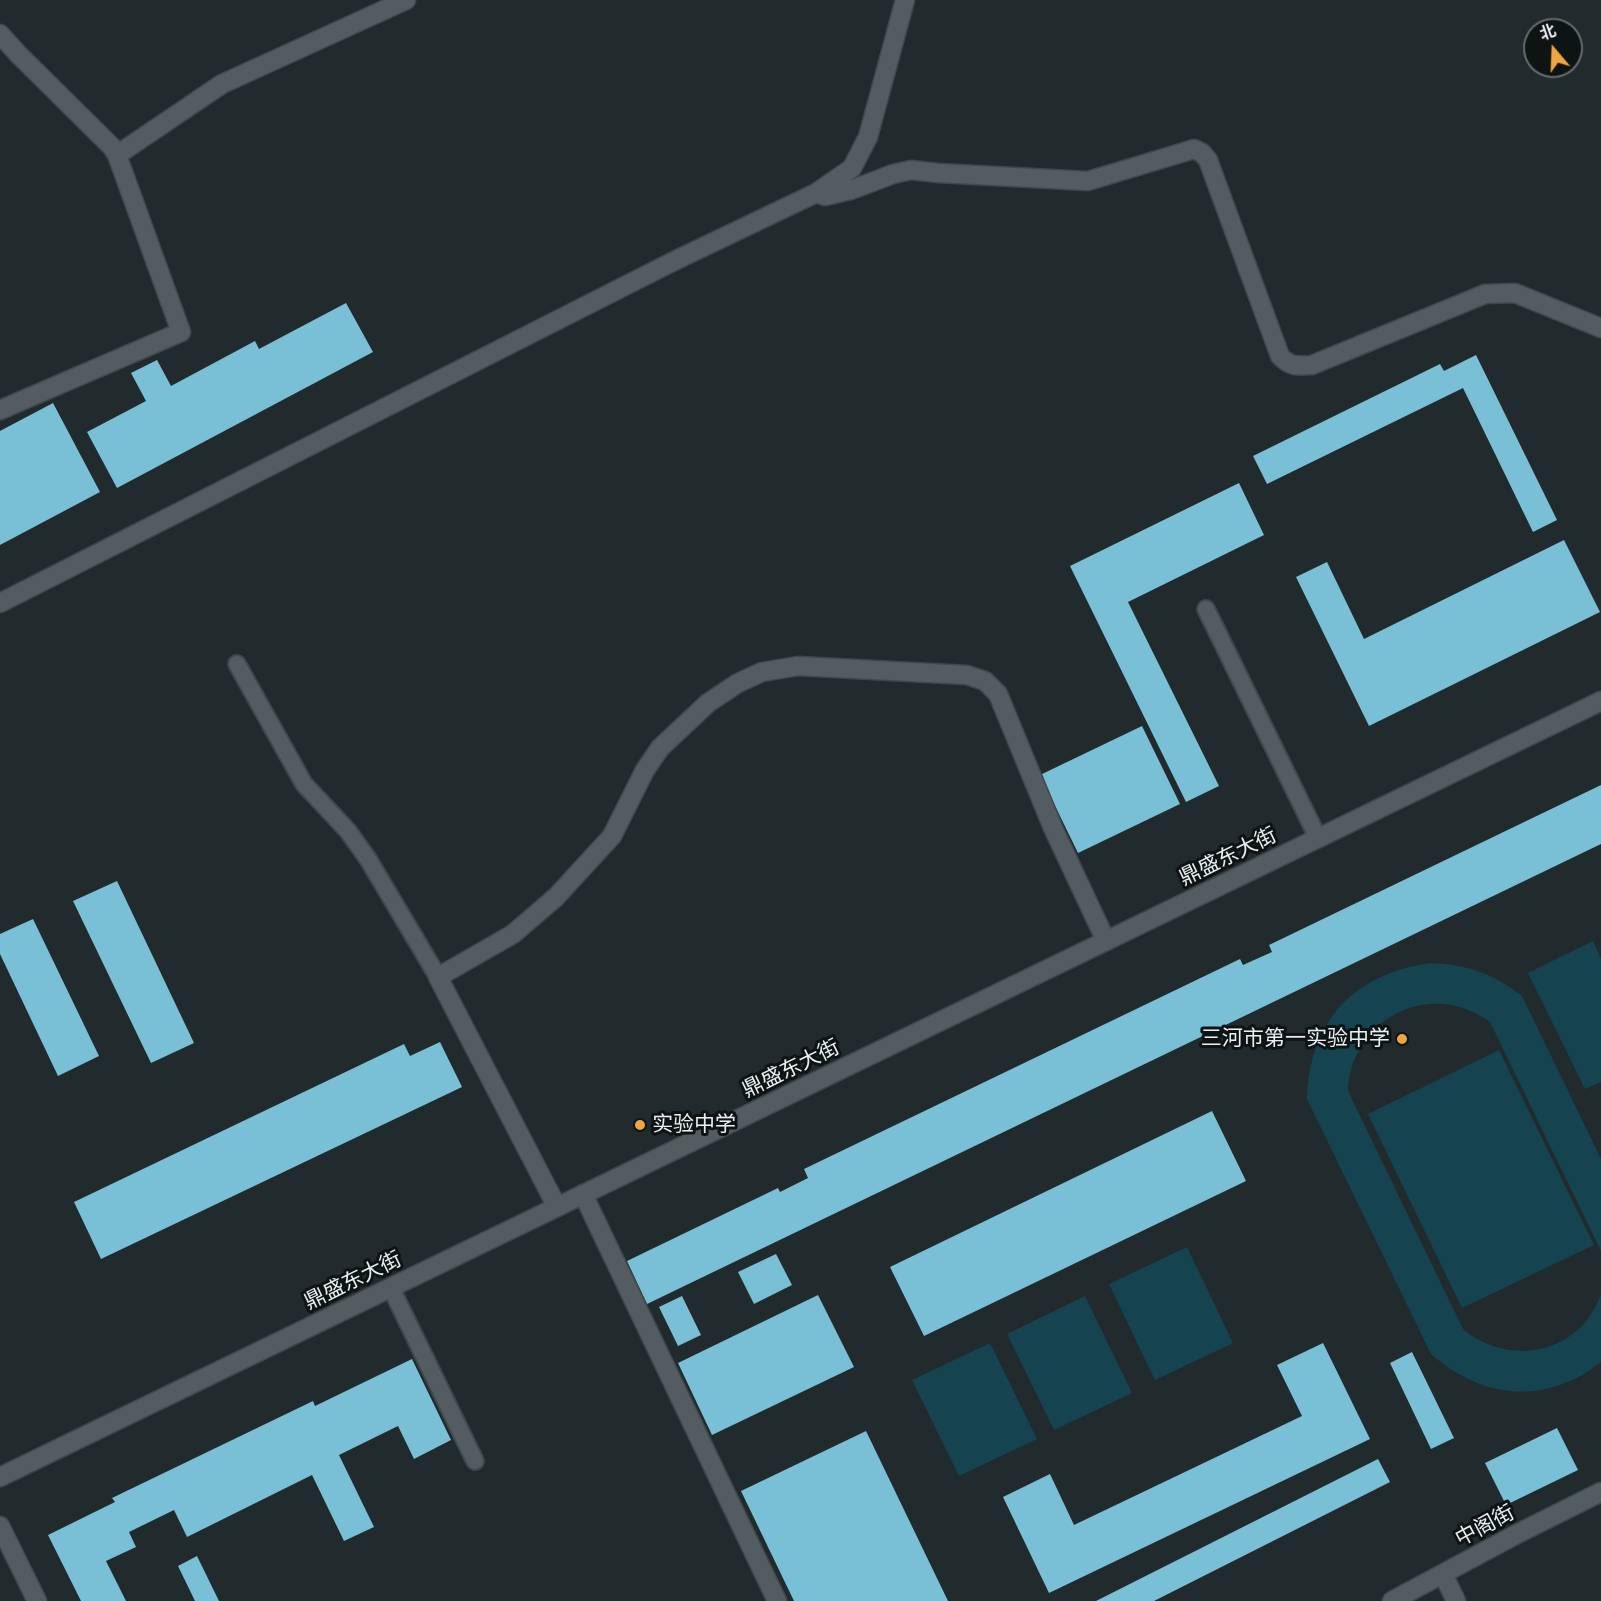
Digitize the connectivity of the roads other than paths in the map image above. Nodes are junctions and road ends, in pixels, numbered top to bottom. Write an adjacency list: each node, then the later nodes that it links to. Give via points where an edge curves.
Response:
1 (905, 0): 5 (street, via 868,137 852,168)
2 (396, 2): 4 (street, via 222,84)
3 (0, 34): 4 (street)
4 (117, 155): 7 (street, via 181,332)
5 (816, 193): 6 (street, via 851,190 910,170 1088,182 1194,149 1208,160 1280,356 1286,363 1312,365 1485,294 1515,293); 8 (street)
6 (1601, 328)
7 (0, 410)
8 (0, 603)
9 (1206, 609): 12 (lane)
10 (237, 664): 14 (lane, via 304,784 368,859)
11 (1601, 701): 12 (street, 鼎盛东大街)
12 (1318, 838): 13 (street, 鼎盛东大街)
13 (1106, 941): 14 (street, via 992,687 967,675 798,666 762,672 708,703 660,748 612,836 556,897 513,934); 15 (street, 鼎盛东大街)
14 (438, 977): 16 (street)
15 (583, 1194): 16 (street, 鼎盛东大街); 24 (street)
16 (557, 1207): 17 (street, 鼎盛东大街)
17 (391, 1288): 18 (lane); 19 (street, 鼎盛东大街)
18 (475, 1461)
19 (0, 1477)
20 (1601, 1492): 22 (street, 中阁街)
21 (0, 1526): 23 (street)
22 (1443, 1574): 25 (street, 中阁街); 26 (street)
23 (37, 1601)
24 (777, 1601)
25 (1392, 1601)
26 (1456, 1601)

